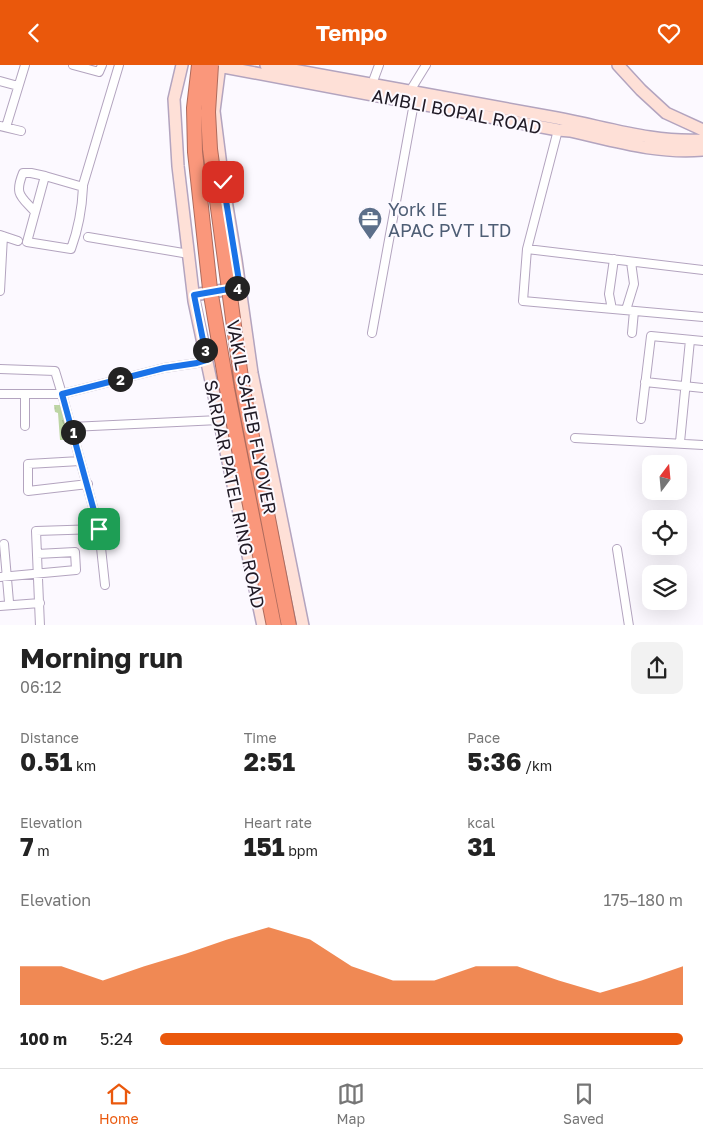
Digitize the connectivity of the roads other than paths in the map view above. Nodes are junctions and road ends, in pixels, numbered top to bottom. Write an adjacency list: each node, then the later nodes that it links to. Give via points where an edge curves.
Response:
1 (25, 65): 14 (street)
2 (75, 65): 3 (street, via 99,73)
3 (102, 65)
4 (119, 65): 24 (street)
5 (182, 65): 30 (street, SARDAR PATEL RING ROAD, via 174,99 178,167)
6 (199, 65): 73 (highway, VAKIL SAHEB FLYOVER, bridge, via 194,108 195,152 210,289)
7 (215, 65): 16 (street, AMBLI BOPAL ROAD); 34 (street, via 214,111); 74 (highway, VAKIL SAHEB FLYOVER, bridge, via 208,103 210,149 242,385)
8 (266, 65): 13 (street, AMBLI BOPAL ROAD)
9 (379, 65): 13 (street)
10 (426, 65): 15 (street)
11 (618, 65): 20 (street, via 666,113)
12 (0, 81): 14 (street)
13 (372, 84): 15 (street, AMBLI BOPAL ROAD)
14 (18, 86): 17 (street)
15 (410, 91): 21 (street, AMBLI BOPAL ROAD, via 577,121 656,139)
16 (414, 103): 18 (street, AMBLI BOPAL ROAD); 40 (street)
17 (3, 127): 19 (street)
18 (558, 130): 22 (street, AMBLI BOPAL ROAD, via 655,150); 29 (street)
19 (21, 131)
20 (703, 131)
21 (703, 140)
22 (703, 150)
23 (45, 176): 24 (street); 25 (street); 25 (street, via 23,173 17,186)
24 (83, 187): 25 (street, via 79,229 71,249 27,242)
25 (35, 212)
26 (2, 235): 28 (street); 35 (street)
27 (88, 237): 30 (street)
28 (18, 241)
29 (528, 249): 31 (street); 37 (street, via 523,301)
30 (189, 254): 36 (street, SARDAR PATEL RING ROAD)
31 (614, 259): 32 (street); 37 (street, via 610,283)
32 (631, 261): 33 (street); 38 (street, via 633,289)
33 (703, 270)
34 (240, 287): 36 (street); 75 (street, via 252,373)
35 (0, 291)
36 (194, 295): 44 (street, SARDAR PATEL RING ROAD)
37 (612, 309): 38 (street)
38 (630, 311): 39 (street); 41 (street)
39 (703, 317)
40 (372, 333)
41 (632, 333)
42 (690, 340): 43 (street); 46 (street, via 651,336); 47 (street)
43 (703, 341)
44 (207, 360): 51 (street); 53 (street, SARDAR PATEL RING ROAD)
45 (0, 369): 51 (street, via 55,371)
46 (645, 382): 47 (street); 52 (street)
47 (685, 386): 48 (street); 57 (street)
48 (703, 388)
49 (0, 394): 50 (street)
50 (25, 394): 51 (street); 54 (street)
51 (62, 394): 55 (street)
52 (641, 419)
53 (219, 420): 55 (street); 72 (street, SARDAR PATEL RING ROAD)
54 (25, 426)
55 (72, 427): 59 (street)
56 (575, 438): 57 (street)
57 (680, 443): 58 (street)
58 (703, 445)
59 (80, 461): 60 (street); 60 (street, via 28,464 28,491)
60 (88, 484): 61 (street)
61 (99, 529): 64 (street, via 36,531); 67 (street)
62 (4, 544): 66 (street)
63 (617, 549): 76 (street)
64 (37, 554): 65 (street); 65 (street, via 75,552 76,570)
65 (38, 572): 66 (street); 69 (street)
66 (3, 577): 68 (street)
67 (104, 585)
68 (9, 602)
69 (40, 603): 70 (street); 71 (street)
70 (0, 605)
71 (40, 625)
72 (263, 625)
73 (274, 625)
74 (289, 625)
75 (303, 625)
76 (629, 625)

